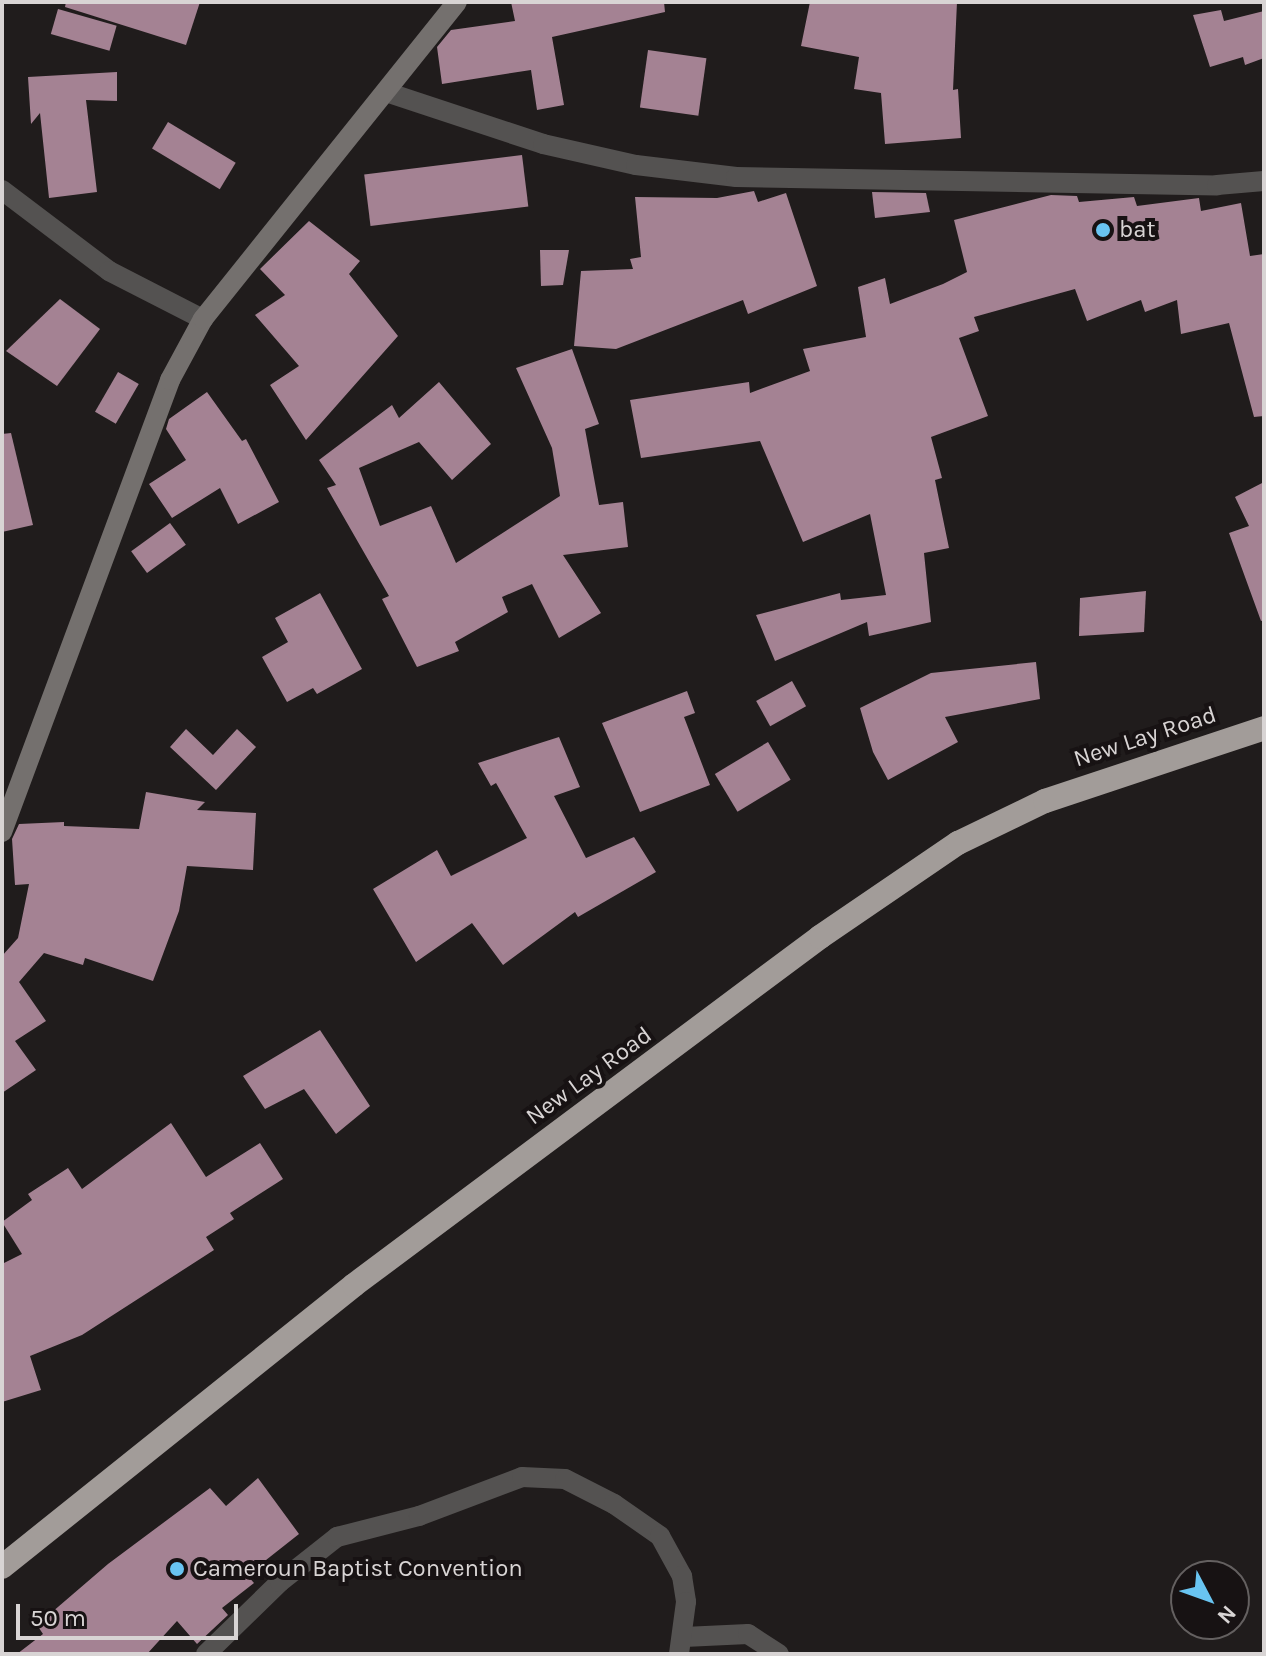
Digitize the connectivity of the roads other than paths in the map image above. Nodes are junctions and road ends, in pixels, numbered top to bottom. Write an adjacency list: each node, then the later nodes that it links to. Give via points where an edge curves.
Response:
1 (457, 2): 2 (street)
2 (386, 92): 3 (street, via 543,144 636,165 736,177 1217,185); 5 (street)
3 (1264, 181)
4 (2, 190): 5 (street, via 109,271)
5 (203, 319): 7 (street, via 170,380)
6 (1264, 728): 8 (highway, New Lay Road, via 1045,801 958,843 820,937 354,1285)
7 (2, 832)
8 (2, 1567)
9 (682, 1645): 10 (street, via 682,1576 660,1536 565,1479 522,1477 419,1516 337,1537 280,1582); 11 (street, via 748,1634)
10 (206, 1654)
11 (779, 1654)

